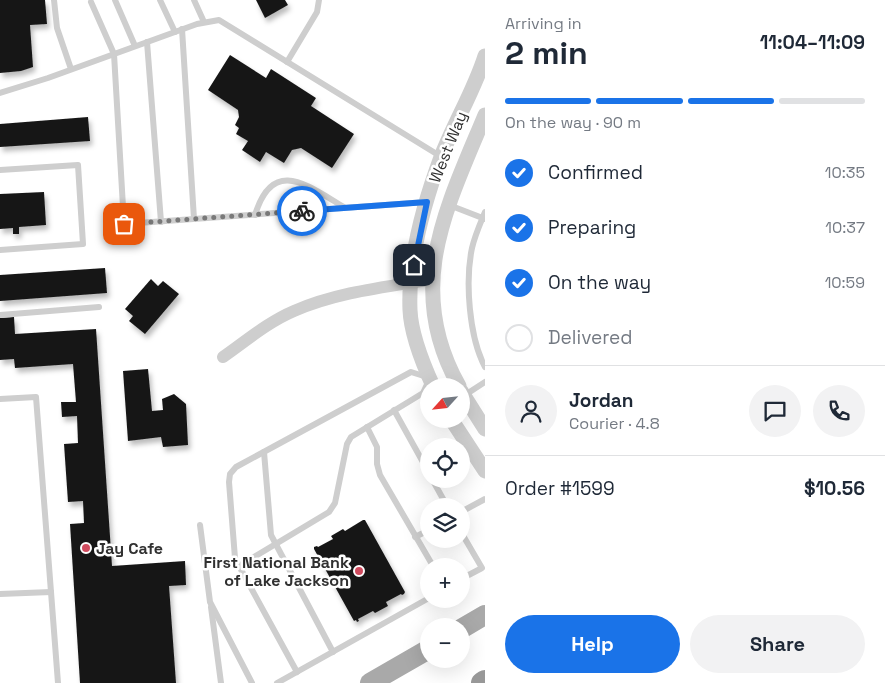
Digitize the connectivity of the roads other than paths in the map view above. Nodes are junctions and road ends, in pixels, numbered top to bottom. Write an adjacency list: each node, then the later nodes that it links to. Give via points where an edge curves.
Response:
1 (54, 0): 14 (lane, via 57,28)
2 (115, 0): 10 (lane)
3 (160, 0): 8 (lane)
4 (194, 0): 7 (lane)
5 (318, 0): 13 (lane, via 317,12)
6 (91, 2): 11 (lane)
7 (204, 22): 8 (lane); 13 (lane, via 219,20)
8 (178, 30): 9 (lane); 24 (lane)
9 (147, 42): 10 (lane); 25 (lane)
10 (135, 46): 11 (lane)
11 (114, 54): 14 (lane); 25 (lane, via 124,224)
12 (485, 56): 17 (street, West Way)
13 (287, 62): 17 (lane)
14 (71, 69): 15 (lane)
15 (0, 93)
16 (485, 115): 20 (street, West Way)
17 (442, 157): 19 (street, West Way)
18 (0, 170): 26 (lane, via 78,165 83,244)
19 (427, 202): 20 (street); 21 (lane); 28 (street, West Way)
20 (448, 205): 23 (lane); 27 (street, West Way, via 436,250)
21 (345, 208): 22 (lane); 22 (lane, via 297,181 284,180 265,190)
22 (255, 215): 24 (lane)
23 (484, 216): 32 (lane, via 471,250 469,277 473,333)
24 (194, 219): 25 (lane)
25 (161, 222)
26 (0, 250)
27 (433, 279): 28 (street); 33 (street, West Way, via 435,327)
28 (411, 283): 31 (street, via 339,296 301,308 272,322); 35 (street, West Way, via 410,312)
29 (100, 307): 30 (lane)
30 (0, 315)
31 (223, 357)
32 (485, 367)
33 (451, 372): 36 (street); 37 (street, West Way)
34 (423, 378): 47 (lane, via 411,372)
35 (430, 378)
36 (439, 378)
37 (454, 378)
38 (485, 382): 39 (lane)
39 (470, 388)
40 (420, 395): 43 (lane)
41 (0, 399): 60 (lane, via 36,397)
42 (470, 405): 46 (street, West Way)
43 (394, 410): 44 (lane); 48 (lane)
44 (367, 427): 54 (lane, via 377,447 380,475); 55 (lane, via 351,437 335,504 329,512)
45 (457, 428): 49 (street)
46 (485, 429)
47 (264, 452): 55 (lane, via 271,535); 58 (lane, via 236,467 230,474 235,558)
48 (420, 457)
49 (485, 471)
50 (485, 499): 51 (lane)
51 (470, 507)
52 (200, 525): 62 (lane)
53 (420, 534): 54 (lane)
54 (415, 537): 57 (lane)
55 (275, 544): 58 (lane); 66 (lane)
56 (470, 547): 59 (lane, via 482,568)
57 (428, 558)
58 (239, 566): 68 (lane)
59 (470, 574)
60 (51, 592): 61 (lane); 70 (lane)
61 (0, 594)
62 (210, 602): 71 (lane); 72 (lane)
63 (420, 603): 66 (lane)
64 (485, 615): 65 (main road)
65 (470, 624)
66 (332, 652): 68 (lane)
67 (420, 654): 74 (main road)
68 (297, 672): 73 (lane)
69 (485, 681): 75 (highway)
70 (58, 683)
71 (221, 683)
72 (252, 683)
73 (277, 683)
74 (370, 683)
75 (482, 683)

